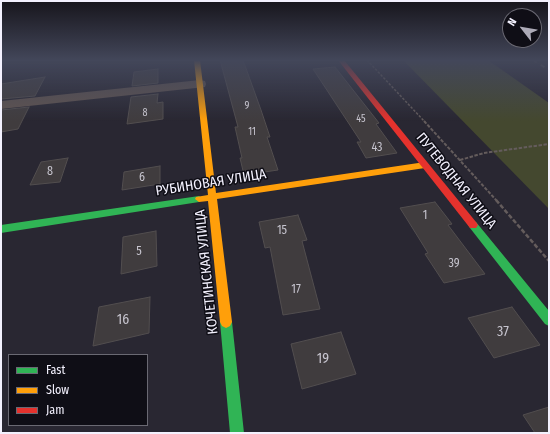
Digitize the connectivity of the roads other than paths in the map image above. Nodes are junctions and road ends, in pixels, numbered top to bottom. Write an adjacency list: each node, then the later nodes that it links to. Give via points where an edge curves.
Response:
1 (200, 80): 3 (street, КОЧЕТИНСКАЯ УЛИЦА)
2 (357, 80): 5 (street, ПУТЕВОДНАЯ УЛИЦА)
3 (200, 84): 4 (street); 6 (street, КОЧЕТИНСКАЯ УЛИЦА)
4 (1, 106)
5 (425, 165): 6 (street, РУБИНОВАЯ УЛИЦА); 8 (street, ПУТЕВОДНАЯ УЛИЦА)
6 (213, 197): 7 (street, РУБИНОВАЯ УЛИЦА); 9 (street, КОЧЕТИНСКАЯ УЛИЦА)
7 (1, 229)
8 (549, 320)
9 (237, 433)

